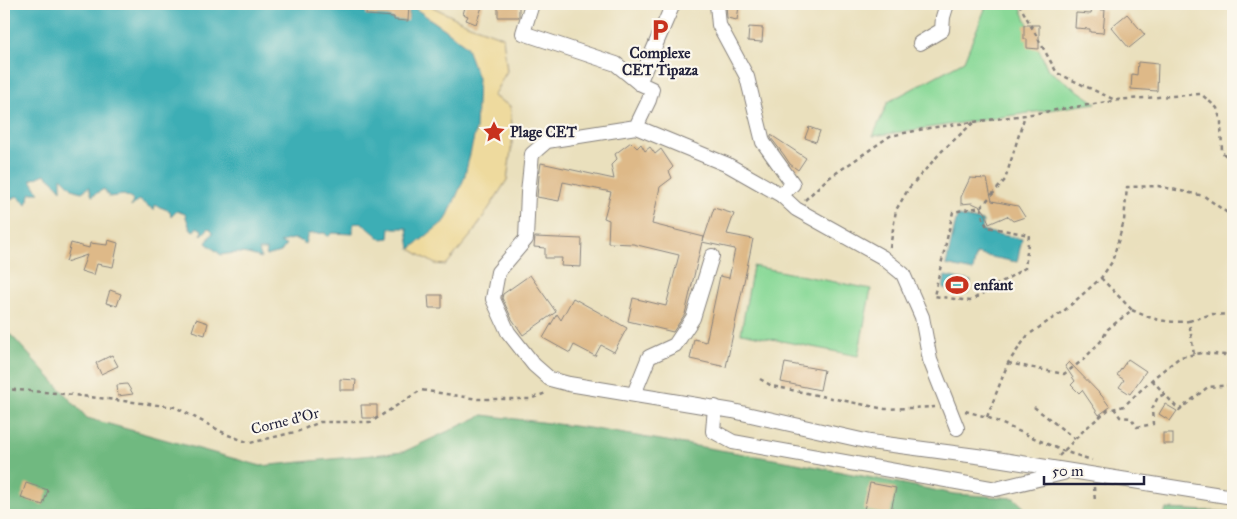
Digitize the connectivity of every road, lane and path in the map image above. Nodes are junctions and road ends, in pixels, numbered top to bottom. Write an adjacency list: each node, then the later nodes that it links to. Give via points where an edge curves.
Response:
1 (532, 4): 7 (lane, via 523,33 616,64)
2 (673, 4): 7 (lane)
3 (717, 4): 13 (lane, via 719,25 747,77 763,142 793,184)
4 (947, 4): 6 (lane, via 942,30)
5 (1020, 4): 8 (path, via 1057,73)
6 (920, 43)
7 (640, 83): 11 (lane, via 652,89)
8 (1119, 100): 9 (path); 12 (path, via 1201,94 1217,108 1222,152)
9 (1025, 115): 10 (path); 14 (path, via 1004,180)
10 (975, 122): 15 (path, via 890,136 826,180); 18 (path, via 942,151 909,188 896,210)
11 (636, 127): 13 (lane, via 728,165); 28 (lane, via 547,141 532,154 526,240 498,272 493,299 508,332 534,365 550,379)
12 (1233, 163)
13 (781, 195): 15 (lane)
14 (981, 207): 14 (path, via 953,212 934,296 970,301 1025,268 1029,235 987,227)
15 (796, 209): 18 (lane)
16 (1233, 216): 19 (path, via 1204,196 1158,186 1127,187 1124,220 1112,262)
17 (712, 256): 31 (lane, via 693,318 675,345 649,357)
18 (887, 262): 33 (lane, via 903,274 922,317 930,360)
19 (1102, 278): 20 (path); 25 (path, via 1065,310 1028,335)
20 (1132, 310): 22 (path, via 1146,317 1175,323); 25 (path, via 1108,329 1083,360 1064,374)
21 (1233, 315): 22 (path, via 1212,314)
22 (1190, 322): 23 (path)
23 (1194, 354): 24 (path, via 1225,355); 27 (path, via 1180,356)
24 (1233, 360)
25 (1008, 363): 37 (path)
26 (760, 379): 33 (path, via 772,386 885,409)
27 (1152, 380): 32 (path); 36 (path, via 1124,406)
28 (568, 384): 30 (path, Corne d'Or, via 530,399 478,399 421,390 371,422 320,422 299,431 250,443 175,407); 31 (lane)
29 (1233, 385): 32 (path, via 1208,387 1179,410)
30 (4, 389)
31 (634, 394): 35 (lane)
32 (1165, 394): 36 (path, via 1158,397 1152,409 1153,424 1137,427 1131,418 1120,417)
33 (949, 407): 37 (path); 38 (lane)
34 (1034, 407): 39 (path)
35 (715, 408): 42 (lane, via 870,442); 43 (lane, via 713,431 733,442 996,489)
36 (1114, 408): 39 (path)
37 (987, 417): 40 (path)
38 (957, 428)
39 (1075, 439): 40 (path)
40 (1063, 452): 42 (path)
41 (1233, 464): 44 (path)
42 (1047, 468): 43 (lane)
43 (1071, 471): 44 (lane)
44 (1229, 496)
45 (696, 515): 46 (path)
46 (761, 515)

